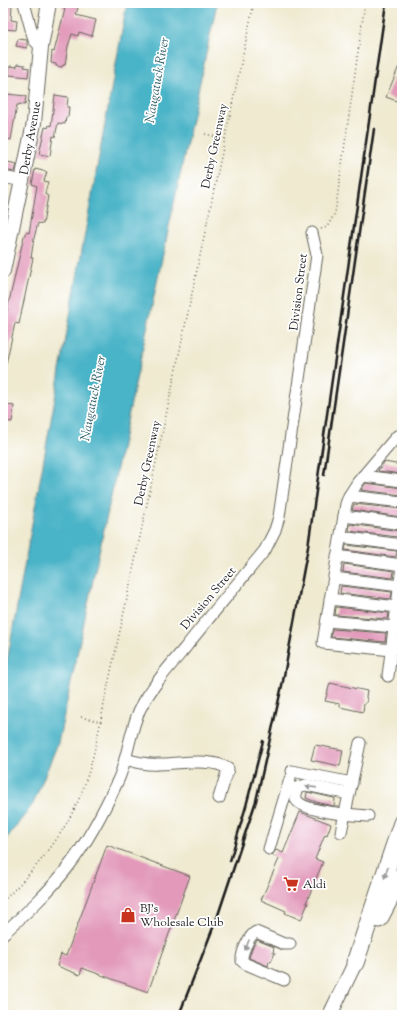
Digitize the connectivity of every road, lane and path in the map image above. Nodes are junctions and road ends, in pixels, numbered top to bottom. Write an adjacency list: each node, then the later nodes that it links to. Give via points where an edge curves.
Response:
1 (24, 3): 5 (street, via 34,40)
2 (49, 3): 5 (main road, Derby Avenue)
3 (254, 3): 7 (path, Derby Greenway)
4 (365, 3): 10 (path, via 335,213 326,227)
5 (42, 47): 9 (main road, Derby Avenue, via 34,123)
6 (205, 134): 7 (path)
7 (225, 139): 32 (path, Derby Greenway)
8 (3, 177): 9 (street)
9 (23, 181): 11 (main road, Derby Avenue)
10 (312, 233): 34 (street, Division Street, via 317,254 275,530 266,550 157,682 140,709)
11 (3, 271)
12 (402, 437): 13 (street, via 397,436)
13 (363, 476): 14 (street); 15 (street)
14 (402, 481)
15 (349, 496): 16 (street); 17 (street)
16 (402, 502)
17 (344, 516): 18 (street); 19 (street)
18 (402, 524)
19 (340, 537): 20 (street); 21 (street)
20 (402, 545)
21 (338, 556): 22 (street); 23 (street)
22 (402, 566): 24 (street)
23 (334, 578): 24 (street); 25 (street)
24 (400, 586): 26 (street)
25 (330, 599): 26 (street); 27 (street)
26 (397, 607): 28 (street)
27 (327, 621): 28 (street); 29 (street, via 323,643)
28 (394, 627): 29 (street)
29 (392, 650): 30 (street)
30 (388, 676)
31 (81, 717): 32 (path)
32 (100, 722): 43 (path, Derby Greenway, via 84,787 72,814 45,855)
33 (360, 743): 35 (street)
34 (125, 759): 36 (street, via 158,764 196,762 224,766 228,769); 44 (street, Division Street, via 103,811 68,867 38,902)
35 (350, 789): 37 (street); 37 (street, one-way to 37, via 306,785 298,787 296,793 296,799 300,804 321,811); 41 (street, via 291,775)
36 (220, 798)
37 (345, 814): 38 (street); 40 (street)
38 (368, 816)
39 (402, 823): 46 (highway, one-way to 46)
40 (341, 832)
41 (269, 849)
42 (402, 875): 46 (highway)
43 (3, 901)
44 (3, 934)
45 (290, 944): 47 (street, one-way to 47, via 256,932 248,940 241,958 246,964)
46 (355, 963): 48 (main road)
47 (284, 980)
48 (330, 1015)

